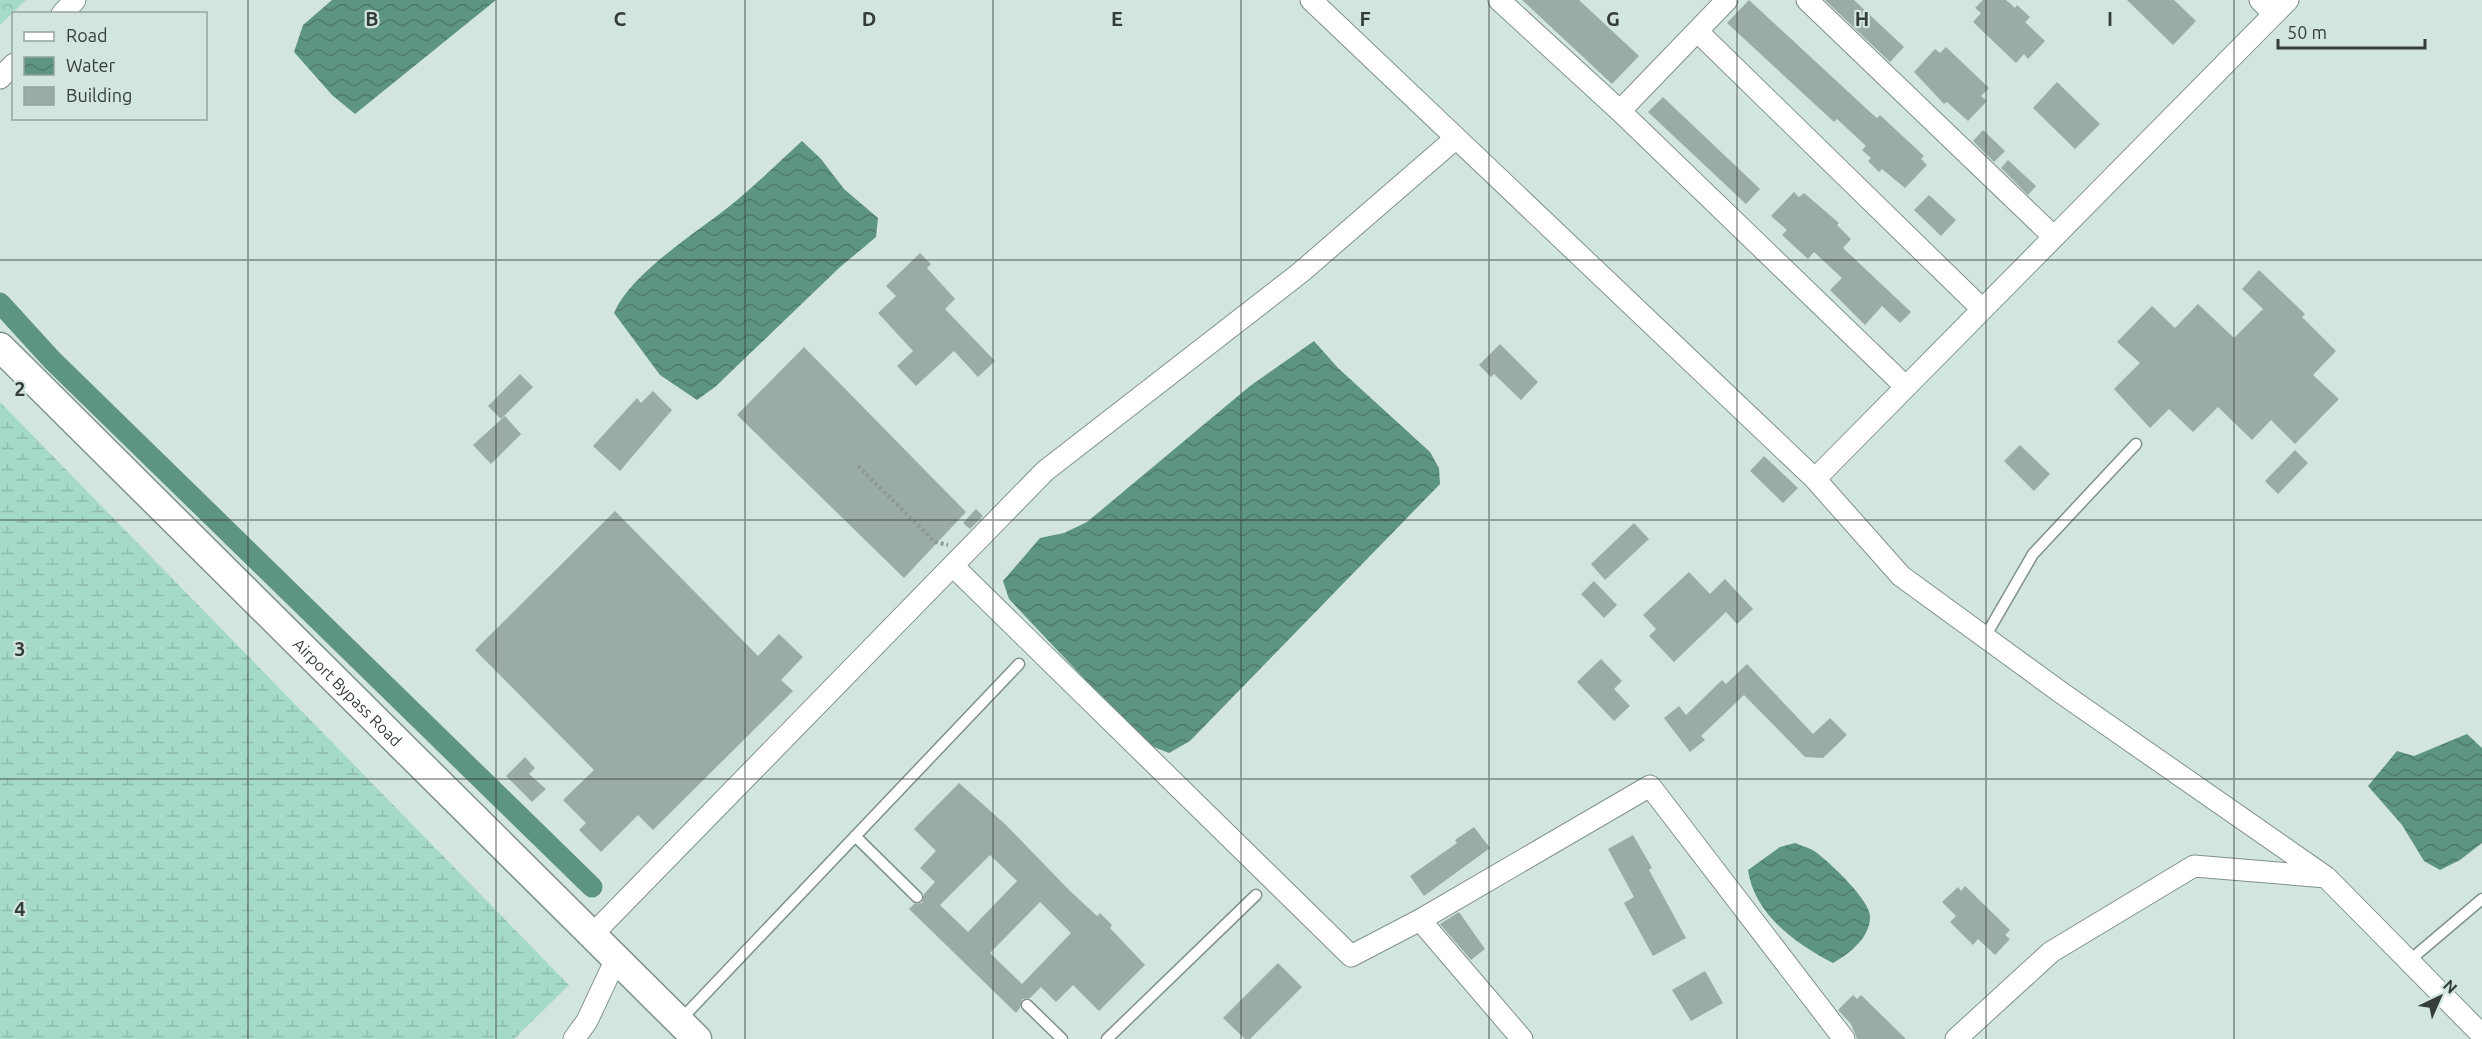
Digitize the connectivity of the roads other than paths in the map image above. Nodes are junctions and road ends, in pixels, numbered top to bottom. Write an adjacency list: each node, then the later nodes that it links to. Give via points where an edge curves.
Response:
1 (75, 0): 7 (street)
2 (1311, 0): 12 (street)
3 (1499, 0): 11 (street)
4 (1727, 0): 8 (street)
5 (1807, 0): 13 (street)
6 (2274, 5): 13 (street)
7 (64, 12)
8 (1697, 31): 11 (street); 14 (street)
9 (12, 66): 10 (street)
10 (0, 78)
11 (1620, 111): 16 (street)
12 (1456, 138): 18 (street); 19 (street, via 1300,273 1046,471)
13 (2054, 237): 14 (street)
14 (1982, 309): 16 (street)
15 (0, 347): 28 (street, Airport Bypass Road)
16 (1906, 387): 18 (street)
17 (2136, 444): 20 (lane, via 2034,554)
18 (1815, 479): 20 (street, via 1901,576)
19 (953, 566): 27 (street, via 1351,956); 28 (street)
20 (1984, 637): 23 (street)
21 (1019, 664): 22 (lane)
22 (855, 836): 25 (lane); 32 (lane)
23 (2326, 877): 30 (street); 40 (street, via 2194,866 2050,952)
24 (1256, 894): 37 (lane)
25 (916, 897)
26 (2482, 899): 30 (lane)
27 (1420, 920): 38 (street); 39 (street, via 1650,786)
28 (592, 935): 29 (street, Airport Bypass Road)
29 (616, 959): 34 (street, via 587,1021); 35 (street, Airport Bypass Road)
30 (2410, 960): 33 (street)
31 (1027, 1005): 36 (lane)
32 (688, 1012)
33 (2482, 1035)
34 (574, 1039)
35 (697, 1039)
36 (1062, 1039)
37 (1107, 1039)
38 (1522, 1039)
39 (1844, 1039)
40 (1956, 1039)

